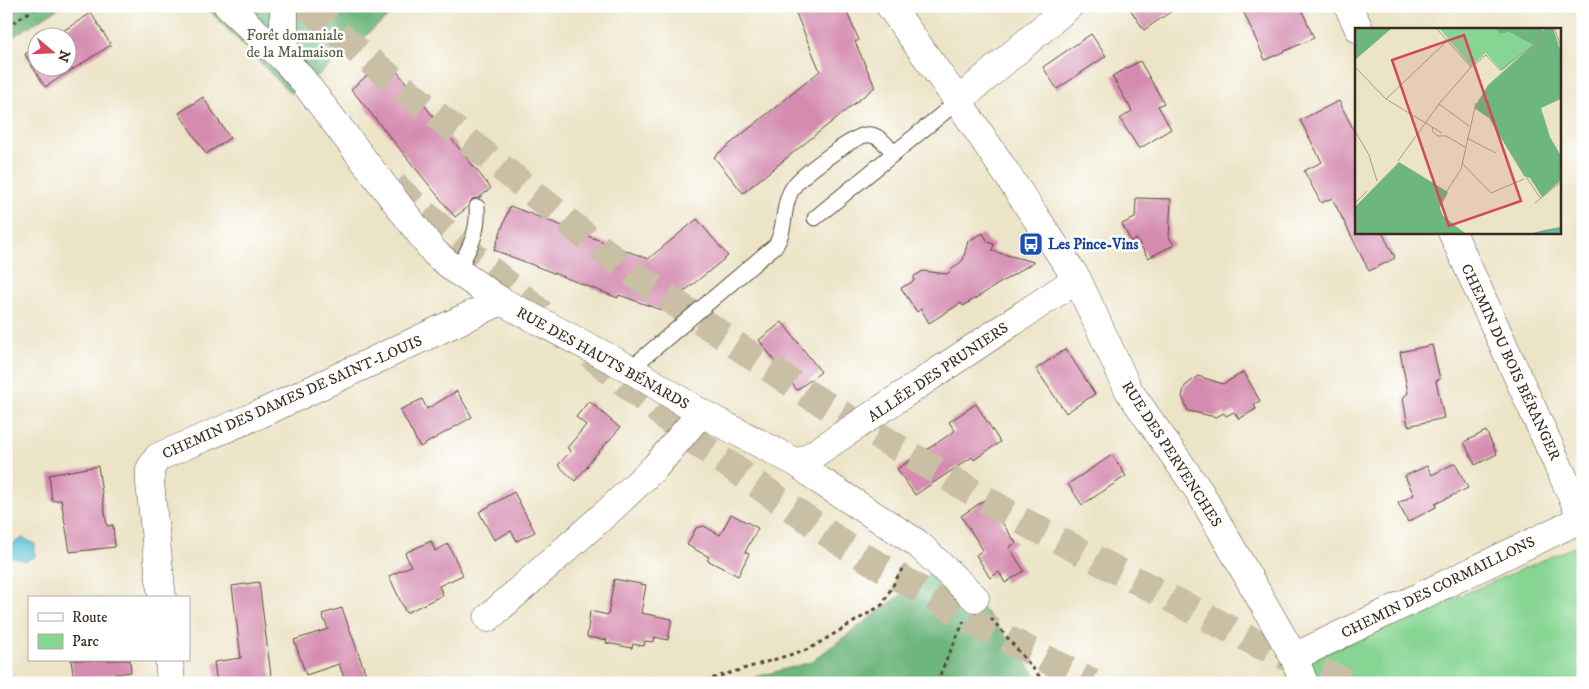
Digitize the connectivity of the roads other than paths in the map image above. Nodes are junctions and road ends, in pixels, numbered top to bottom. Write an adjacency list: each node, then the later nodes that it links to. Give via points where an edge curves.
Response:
1 (228, 6): 7 (street, RUE DES HAUTS BÉNARDS)
2 (284, 6): 7 (street)
3 (890, 6): 8 (street, RUE DES PERVENCHES)
4 (1069, 6): 8 (street)
5 (1348, 6): 6 (street)
6 (1359, 28)
7 (284, 59): 13 (street, RUE DES HAUTS BÉNARDS, via 435,253)
8 (958, 101): 9 (lane); 14 (street, RUE DES PERVENCHES)
9 (894, 153): 11 (lane); 16 (lane, via 880,139 866,135 851,141 804,175 787,200 781,238 776,246)
10 (477, 207): 13 (lane, via 475,235)
11 (814, 218)
12 (1453, 234): 19 (street, CHEMIN DU BOIS BÉRANGER)
13 (457, 271): 15 (street, RUE DES HAUTS BÉNARDS)
14 (1077, 279): 18 (street, ALLÉE DES PRUNIERS); 23 (street, RUE DES PERVENCHES, via 1129,391 1199,492)
15 (501, 301): 16 (street, RUE DES HAUTS BÉNARDS); 20 (street, CHEMIN DES DAMES DE SAINT-LOUIS, via 260,414 158,457 150,469 150,484)
16 (630, 369): 17 (street, RUE DES HAUTS BÉNARDS)
17 (701, 412): 18 (street, RUE DES HAUTS BÉNARDS); 22 (street, via 656,466)
18 (798, 464): 21 (street, RUE DES HAUTS BÉNARDS, via 917,543)
19 (1582, 518): 23 (street, CHEMIN DES CORMAILLONS)
20 (162, 596)
21 (975, 598)
22 (488, 618)
23 (1294, 657): 26 (street, RUE DES PERVENCHES)
24 (169, 662): 25 (street)
25 (171, 683)
26 (1304, 683)

